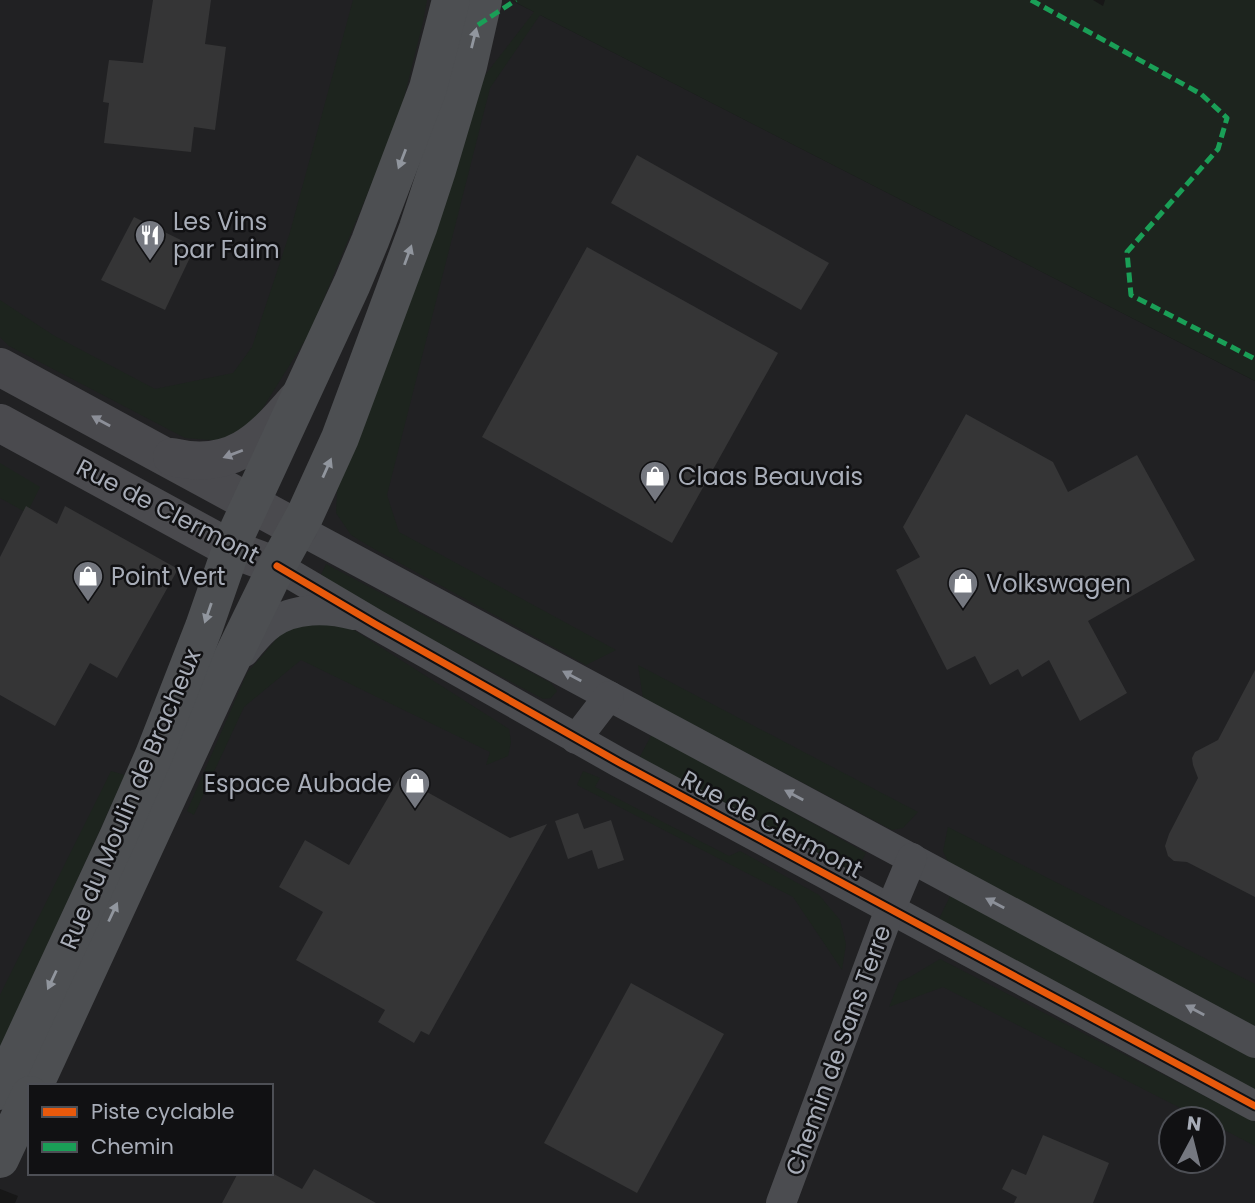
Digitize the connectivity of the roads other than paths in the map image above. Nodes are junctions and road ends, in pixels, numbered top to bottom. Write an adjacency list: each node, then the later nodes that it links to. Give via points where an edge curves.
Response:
1 (437, 0): 4 (main road)
2 (451, 0): 4 (main road)
3 (483, 0): 10 (main road, Rue du Moulin de Bracheux, one-way to 3, via 340,438 418,228 461,90)
4 (417, 120): 6 (main road, Rue du Moulin de Bracheux, one-way to 6, via 352,284)
5 (0, 367): 8 (main road, Rue de Clermont, one-way to 5)
6 (302, 393): 8 (main road, one-way to 8, via 271,429 237,453 199,461); 9 (main road, Rue du Moulin de Bracheux)
7 (0, 423): 11 (main road, Rue de Clermont)
8 (160, 454): 9 (main road, Rue de Clermont)
9 (251, 503): 10 (main road, Rue de Clermont); 11 (main road, Rue du Moulin de Bracheux)
10 (298, 529): 12 (main road, Rue du Moulin de Bracheux); 15 (street, Rue de Clermont, one-way to 10)
11 (231, 549): 12 (main road, Rue de Clermont); 21 (main road, Rue du Moulin de Bracheux, one-way to 21, via 154,755)
12 (277, 566): 13 (street, Rue de Clermont); 14 (main road, Rue du Moulin de Bracheux)
13 (375, 624): 14 (street, via 328,610 283,617 261,633); 16 (street, Rue de Clermont)
14 (220, 683): 20 (main road, Rue du Moulin de Bracheux, one-way to 14)
15 (609, 696): 16 (street); 17 (street, Rue de Clermont, one-way to 15)
16 (576, 738): 18 (street, Rue de Clermont)
17 (912, 858): 18 (street, Chemin de Sans Terre); 19 (street, Rue de Clermont, one-way to 17)
18 (891, 910): 23 (street, Rue de Clermont); 25 (street, Chemin de Sans Terre)
19 (1255, 1043)
20 (35, 1084)
21 (0, 1091)
22 (28, 1099): 24 (main road)
23 (1255, 1106)
24 (0, 1159)
25 (781, 1203)

